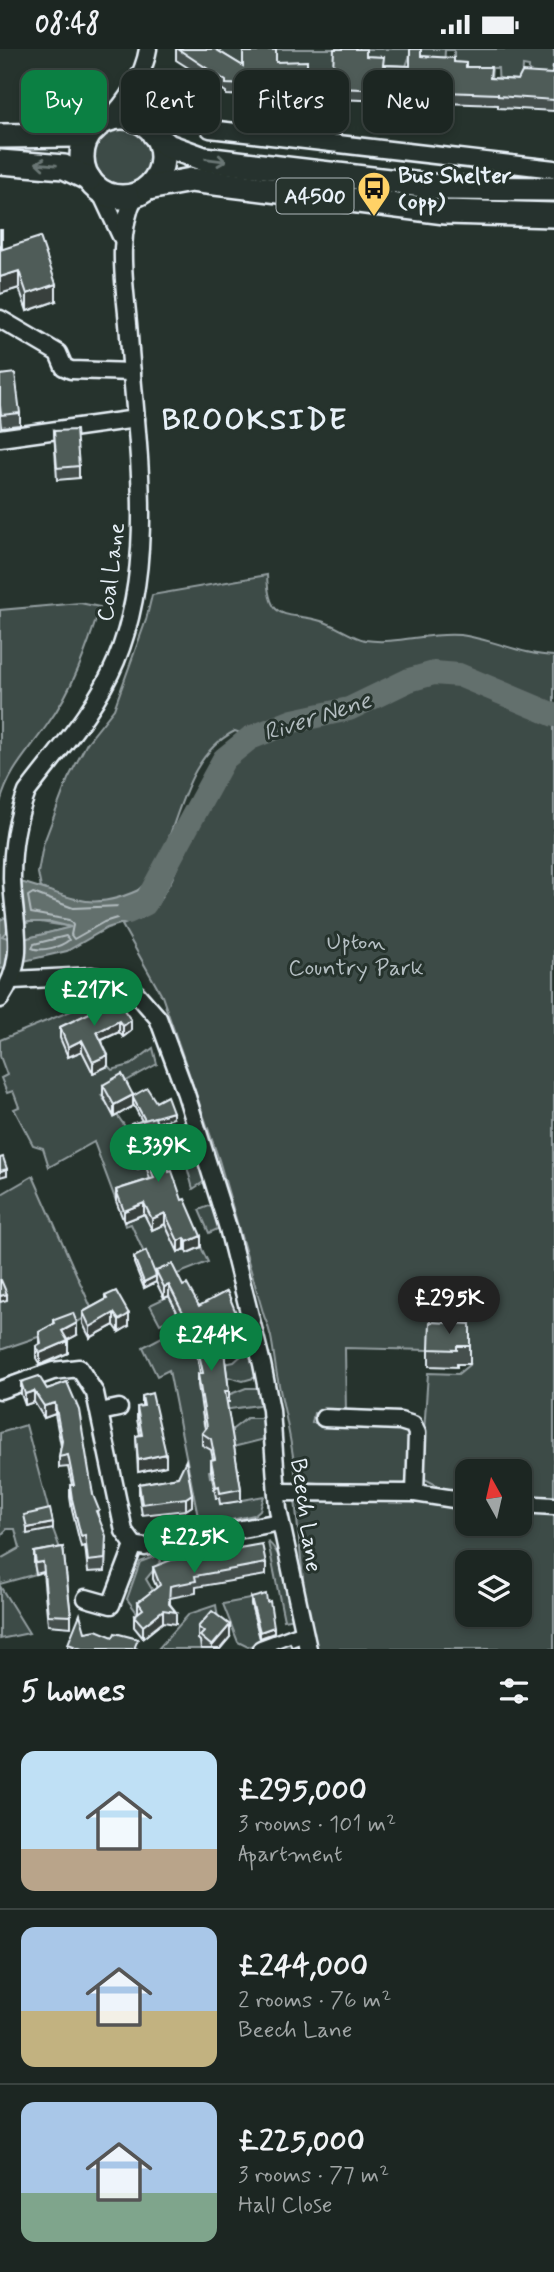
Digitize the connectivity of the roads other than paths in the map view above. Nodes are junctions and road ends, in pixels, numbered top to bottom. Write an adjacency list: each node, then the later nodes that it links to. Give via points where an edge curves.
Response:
1 (148, 49): 2 (street)
2 (143, 70)
3 (121, 105): 4 (street)
4 (107, 120)
5 (220, 130): 12 (street)
6 (81, 133): 10 (highway)
7 (96, 133): 14 (highway, via 82,153)
8 (153, 133): 17 (highway, via 162,159 159,174)
9 (154, 133): 15 (highway, A4500, one-way to 15, via 168,146 204,159 447,188)
10 (0, 135)
11 (3, 164): 14 (highway, one-way to 11, via 64,167)
12 (510, 165): 13 (street); 15 (street)
13 (554, 169)
14 (94, 185): 17 (highway, via 118,197); 20 (street, Coal Lane)
15 (501, 189): 16 (highway, A4500); 18 (street)
16 (554, 190)
17 (142, 191): 18 (highway, A4500, via 172,182 211,182); 20 (street, Coal Lane)
18 (484, 213): 19 (highway, A4500)
19 (554, 215)
20 (122, 239): 22 (street, Coal Lane)
21 (0, 319): 22 (street, via 58,353 64,367 71,370)
22 (132, 372): 23 (street, Coal Lane)
23 (136, 419): 24 (street); 25 (street, Coal Lane, via 141,489 129,626 97,697 27,792 18,817 12,881 18,921)
24 (0, 437)
25 (15, 972): 26 (street); 31 (street, Beech Lane, via 110,979 137,994 158,1018 228,1228 271,1409)
26 (0, 999)
27 (0, 1390): 29 (street, via 53,1371 79,1368 95,1393)
28 (119, 1408): 29 (street)
29 (100, 1412): 37 (street, via 124,1531)
30 (324, 1418): 32 (street, via 413,1425 417,1433)
31 (277, 1492): 32 (street); 36 (street, Beech Lane)
32 (415, 1493): 33 (street)
33 (455, 1499)
34 (532, 1505): 35 (street)
35 (554, 1506)
36 (280, 1522): 37 (street, via 145,1547); 39 (street, Beech Lane)
37 (134, 1545): 38 (street, via 111,1605)
38 (86, 1598)
39 (306, 1641): 40 (street)
40 (261, 1649)

